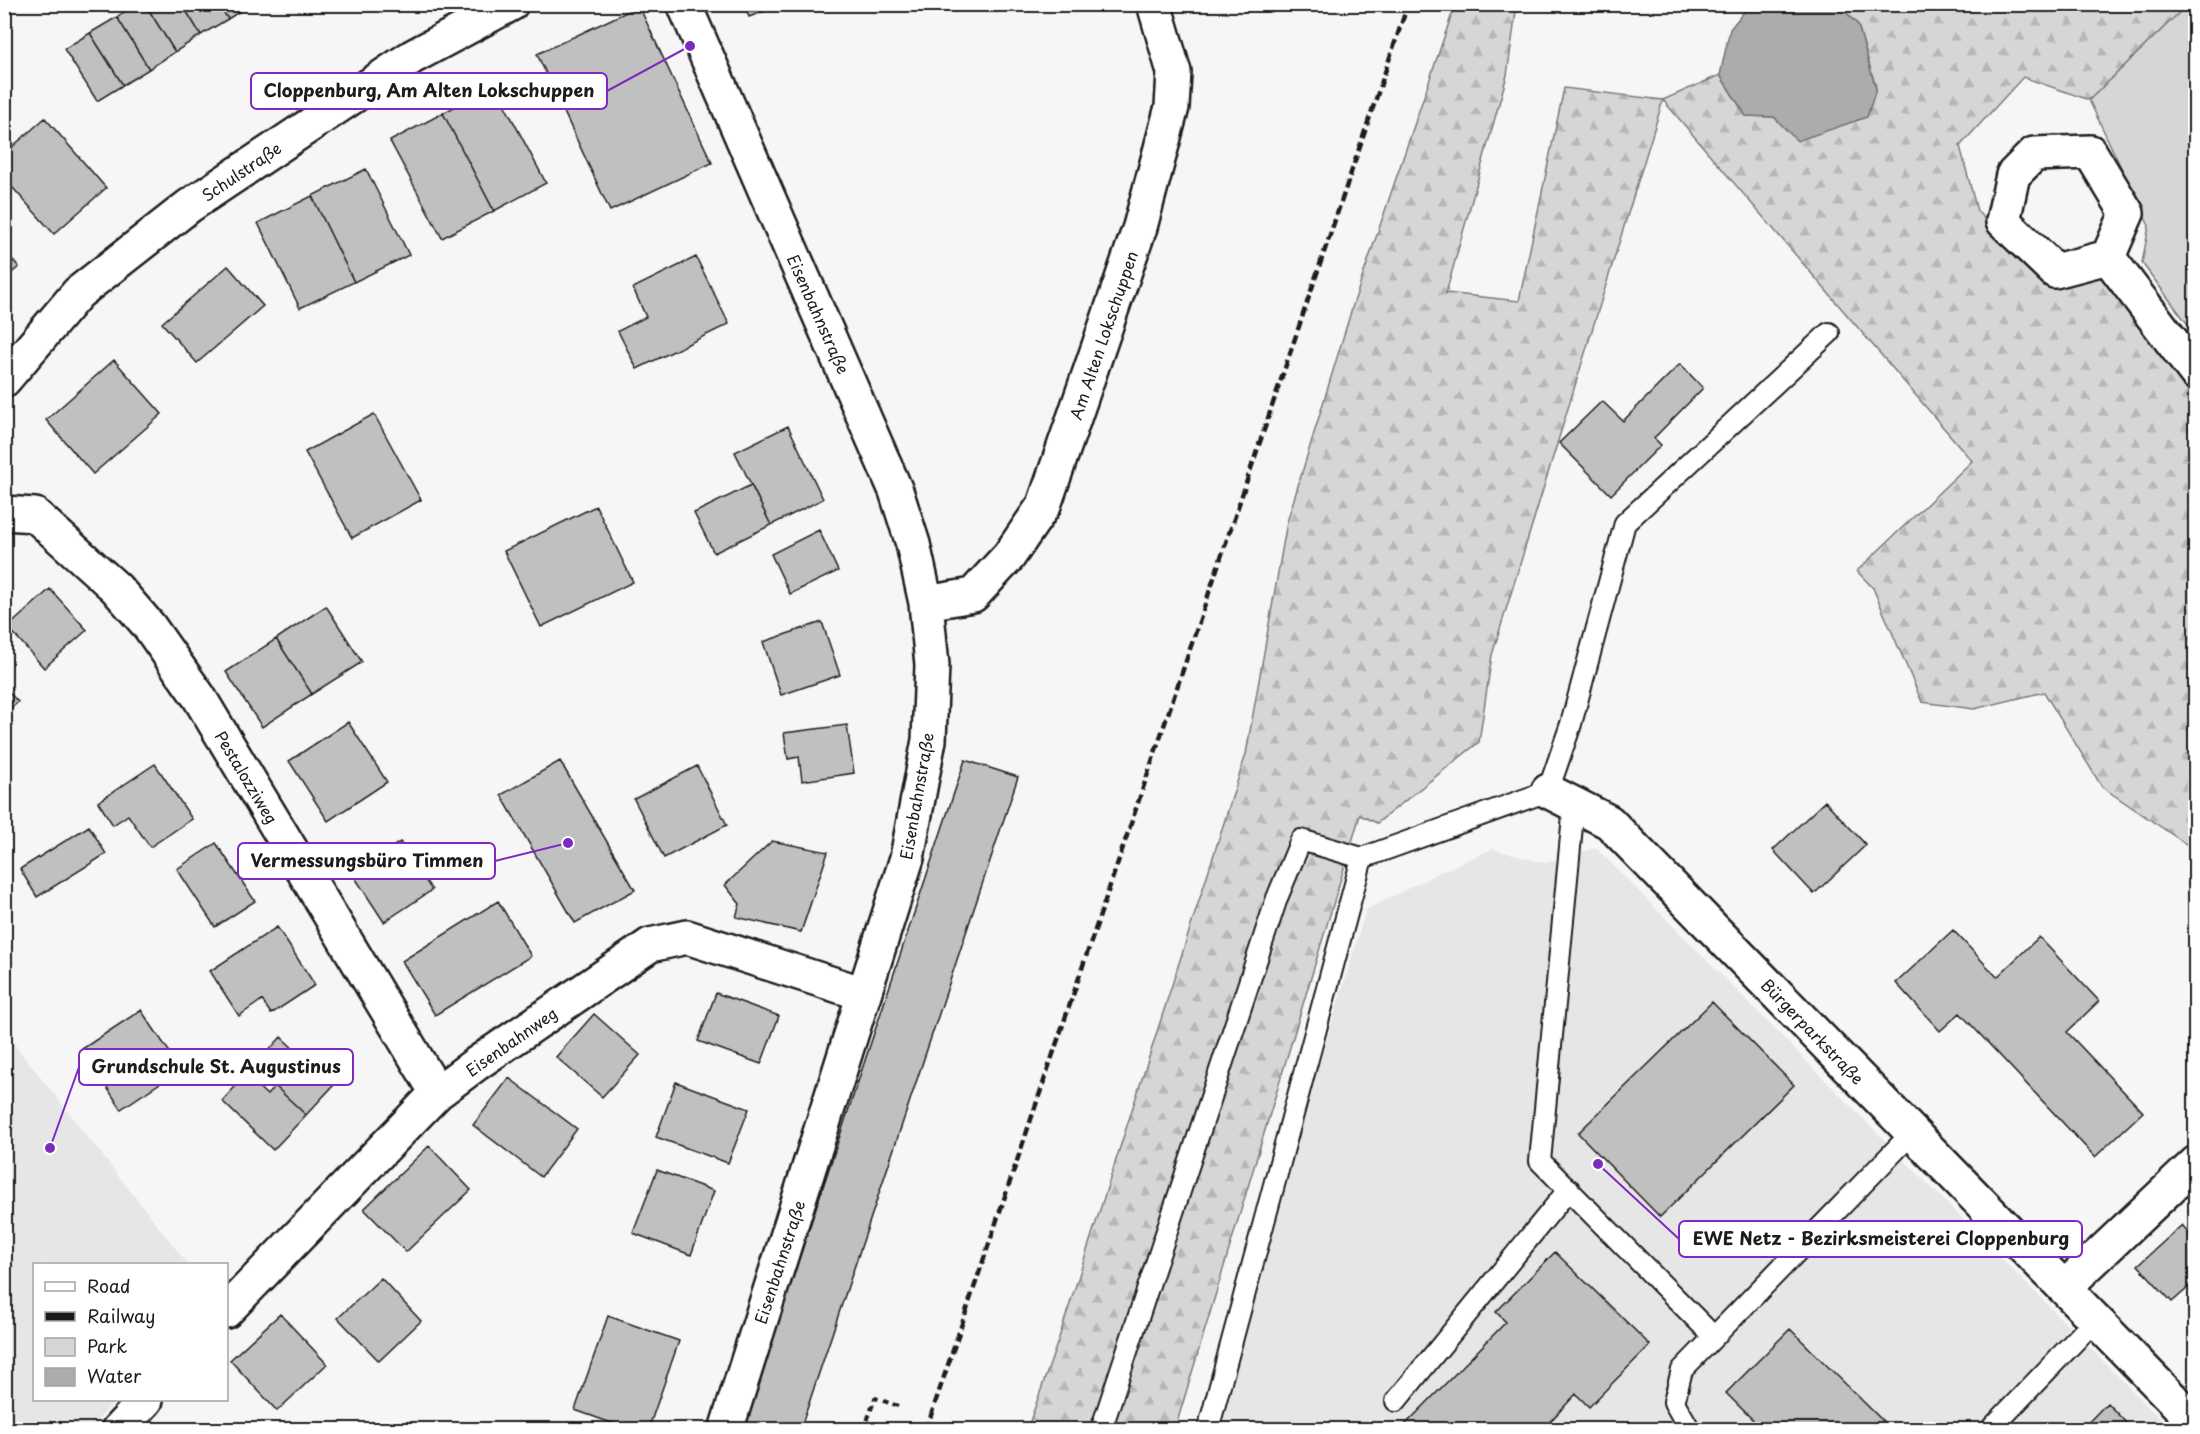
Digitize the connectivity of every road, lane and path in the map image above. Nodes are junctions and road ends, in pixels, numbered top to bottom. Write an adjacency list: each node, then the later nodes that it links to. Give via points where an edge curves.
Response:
1 (511, 4): 7 (street, Schulstraße, via 412,57 189,206 78,293)
2 (684, 4): 9 (street, Eisenbahnstraße, via 896,491)
3 (1154, 4): 9 (street, Am Alten Lokschuppen, via 1174,72 1173,107 1140,227 1044,505 1008,556 973,595)
4 (2108, 257): 6 (street)
5 (1829, 333): 10 (lane, via 1625,524 1571,724)
6 (2196, 373)
7 (4, 381)
8 (4, 513): 13 (street, Pestalozziweg, via 35,515 116,588 149,626 199,697)
9 (926, 603): 12 (street, Eisenbahnstraße, via 932,665 929,740 907,858)
10 (1561, 798): 11 (lane); 14 (street, Bürgerparkstraße, via 1609,822); 16 (lane, via 1540,1161)
11 (1362, 858): 28 (lane, via 1301,840 1277,898); 29 (lane)
12 (864, 994): 13 (street, Eisenbahnweg, via 687,937 650,945); 26 (street, Eisenbahnstraße)
13 (437, 1093): 18 (street, Eisenbahnweg)
14 (1912, 1133): 17 (street, Bürgerparkstraße); 20 (lane)
15 (2196, 1163): 17 (street)
16 (1569, 1189): 20 (lane); 22 (lane)
17 (2064, 1288): 19 (street, Bürgerparkstraße)
18 (228, 1309)
19 (2095, 1320): 24 (street, Bürgerparkstraße); 31 (lane)
20 (1714, 1337): 30 (lane, via 1682,1370 1674,1402)
21 (145, 1401): 25 (street)
22 (1396, 1401)
23 (898, 1406): 27 (path, via 875,1398)
24 (2196, 1423)
25 (118, 1430)
26 (726, 1430)
27 (864, 1430)
28 (1101, 1430)
29 (1208, 1430)
30 (1690, 1430)
31 (1990, 1430)

